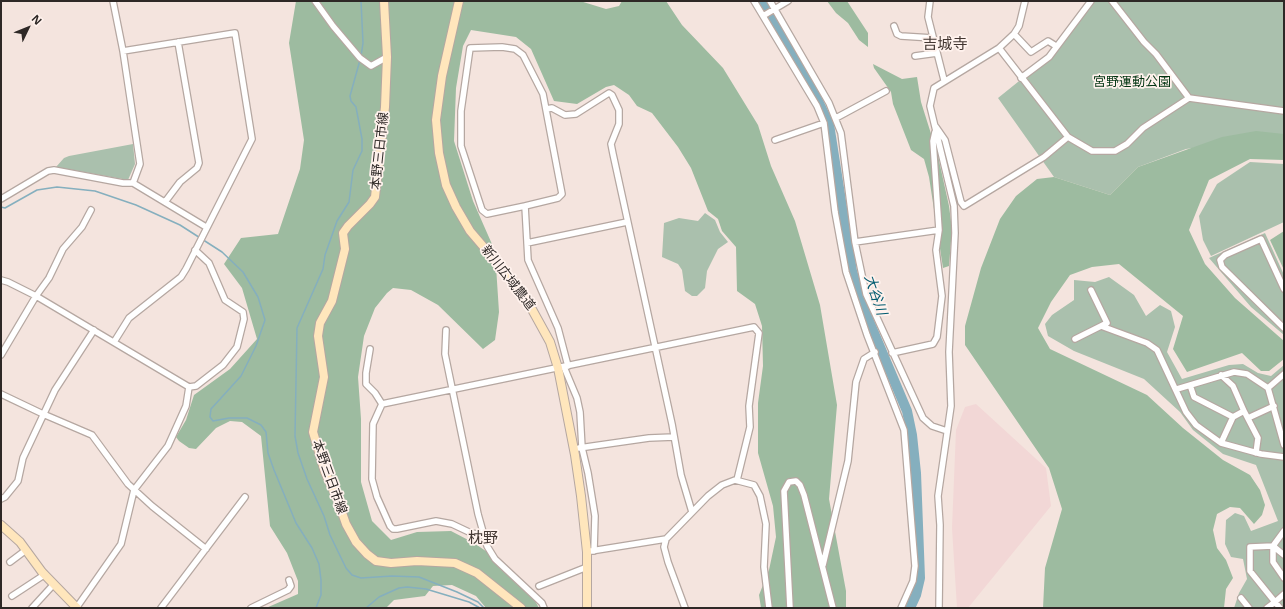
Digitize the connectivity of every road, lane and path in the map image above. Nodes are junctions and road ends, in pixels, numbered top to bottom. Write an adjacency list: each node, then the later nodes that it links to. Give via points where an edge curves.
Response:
1 (113, 1): 20 (street)
2 (315, 1): 23 (street, via 360,58 371,66)
3 (384, 1): 23 (main road, 本野三日市線)
4 (458, 1): 62 (main road, 新川広域農道, via 442,76 436,120 439,153 446,185 470,231 523,293)
5 (754, 1): 13 (street)
6 (770, 1): 12 (street)
7 (788, 1): 12 (street)
8 (930, 1): 16 (street, via 928,12)
9 (1025, 1): 15 (street, via 1019,26)
10 (1091, 1): 18 (street)
11 (1112, 1): 27 (street)
12 (775, 9): 13 (street); 30 (street)
13 (763, 16): 31 (street, via 817,106)
14 (894, 26): 16 (street, via 897,34 901,36)
15 (1014, 34): 18 (street, via 1031,52 1048,41); 19 (street)
16 (933, 38): 21 (street)
17 (178, 42): 20 (street); 38 (street, via 199,163); 42 (street, via 235,33 252,139)
18 (1056, 46): 24 (street, via 1049,57)
19 (999, 48): 24 (street); 25 (street)
20 (123, 51): 36 (street, via 140,164)
21 (937, 53): 22 (street); 25 (street)
22 (915, 56)
23 (386, 57): 114 (main road, 本野三日市線, via 385,107 375,197 343,233 345,249 332,301 320,323 318,336 324,377 313,432 325,472 346,524 356,542 367,554 376,561 391,563 456,563 477,573)
24 (1021, 78): 34 (street)
25 (944, 80): 32 (street, via 934,88 932,94 930,106)
26 (886, 91): 30 (street)
27 (1189, 98): 29 (street); 34 (street, via 1143,128 1115,152 1092,151)
28 (546, 109): 39 (street, via 562,194 558,198); 39 (street, via 539,84 523,55 515,49 502,47 470,48 461,112 461,146 482,210 487,214); 41 (street, via 552,108 570,115 585,110 605,94 612,95 619,110 618,124 611,144)
29 (1284, 111)
30 (836, 118): 44 (street, via 841,134)
31 (824, 123): 35 (street); 59 (street, via 835,212 846,272)
32 (934, 124): 33 (street); 34 (street, via 945,140 964,206 1044,157)
33 (935, 130): 43 (street, via 933,141); 77 (street, via 954,206 949,352 951,406)
34 (1068, 137)
35 (775, 140)
36 (133, 183): 37 (street, via 54,170); 38 (street)
37 (1, 198)
38 (165, 202): 42 (street)
39 (525, 206): 45 (street)
40 (91, 210): 50 (street, via 82,227 63,249 49,278)
41 (627, 222): 45 (street); 57 (street)
42 (206, 227): 46 (street)
43 (939, 230): 44 (street); 60 (street, via 936,250 942,296 937,337 933,344)
44 (855, 242): 60 (street, via 866,294)
45 (527, 243): 62 (street, via 528,260 558,328)
46 (195, 250): 56 (street, via 181,276 129,318); 66 (street, via 209,263 225,300 243,312 244,319 237,347 223,365 196,386)
47 (1, 280): 50 (street)
48 (1284, 289): 51 (street, via 1261,239 1225,255 1220,260 1222,267)
49 (1091, 290): 52 (street, via 1107,323)
50 (36, 296): 53 (street); 61 (street)
51 (1283, 325)
52 (1101, 326): 55 (street); 68 (street, via 1147,343 1157,350)
53 (94, 330): 56 (street); 74 (street)
54 (446, 330): 69 (street, via 445,354)
55 (1075, 339)
56 (114, 342): 66 (street)
57 (655, 348): 62 (street); 78 (street); 84 (street, via 757,328 759,333 748,406 750,427)
58 (370, 349): 71 (street, via 366,384 376,393)
59 (874, 352): 99 (street, via 864,359 856,382 848,461); 121 (street, via 904,430 907,452 915,566 913,581)
60 (892, 352): 77 (street, via 923,418 932,426)
61 (1, 356)
62 (563, 367): 69 (street); 81 (main road, 新川広域農道); 81 (street, via 577,398 580,412)
63 (1284, 374): 67 (street)
64 (1220, 375): 65 (street); 67 (street, via 1234,372 1247,374); 73 (street, via 1233,386)
65 (1190, 385): 68 (street); 75 (street, via 1194,396)
66 (189, 387): 85 (street, via 186,406 168,446)
67 (1268, 388): 72 (street)
68 (1177, 389): 79 (street, via 1186,412 1196,425)
69 (453, 391): 71 (street); 91 (street)
70 (1, 394): 74 (street)
71 (382, 404): 91 (street, via 373,424 372,479 390,526 397,529 436,521)
72 (1274, 406): 76 (street); 80 (street)
73 (1244, 411): 75 (street); 76 (street)
74 (43, 414): 85 (street, via 92,434); 87 (street, via 23,458 18,481)
75 (1234, 417): 79 (street)
76 (1248, 418): 82 (street, via 1258,438)
77 (947, 431): 122 (street, via 938,496)
78 (674, 437): 81 (street); 88 (street)
79 (1221, 443): 82 (street)
80 (1284, 445)
81 (578, 448): 96 (main road, 新川広域農道)
82 (1256, 453): 83 (street)
83 (1284, 457)
84 (737, 480): 88 (street, via 722,485); 118 (street, via 754,485 760,496 766,524 764,567)
85 (134, 490): 94 (street); 111 (street, via 121,544)
86 (245, 497): 94 (street)
87 (1, 499)
88 (692, 512): 92 (street)
89 (1, 525): 95 (main road)
90 (1284, 531): 93 (street)
91 (483, 535): 115 (street, via 495,559 542,603)
92 (666, 539): 96 (street); 117 (street, via 664,547 668,562)
93 (1273, 546): 97 (street); 102 (street, via 1273,562); 109 (street, via 1250,547 1250,571)
94 (206, 549): 112 (street)
95 (26, 550): 98 (street); 101 (main road)
96 (590, 551): 100 (main road, 新川広域農道)
97 (1284, 555)
98 (10, 562)
99 (823, 566): 119 (street, via 812,533 804,495 796,481 789,482 784,496); 120 (street)
100 (587, 567): 105 (street); 116 (main road, 新川広域農道)
101 (44, 575): 104 (main road); 107 (street)
102 (1284, 578)
103 (288, 580): 113 (street, via 291,586 288,590)
104 (54, 584): 110 (street); 111 (main road)
105 (539, 586)
106 (1284, 594): 109 (street)
107 (12, 596)
108 (1241, 598): 123 (street)
109 (1275, 602): 124 (street); 125 (street)
110 (32, 608)
111 (77, 608)
112 (160, 608)
113 (251, 608)
114 (521, 608)
115 (544, 608)
116 (586, 608)
117 (685, 608)
118 (769, 608)
119 (790, 608)
120 (833, 608)
121 (902, 608)
122 (939, 608)
123 (1249, 608)
124 (1267, 608)
125 (1280, 608)

